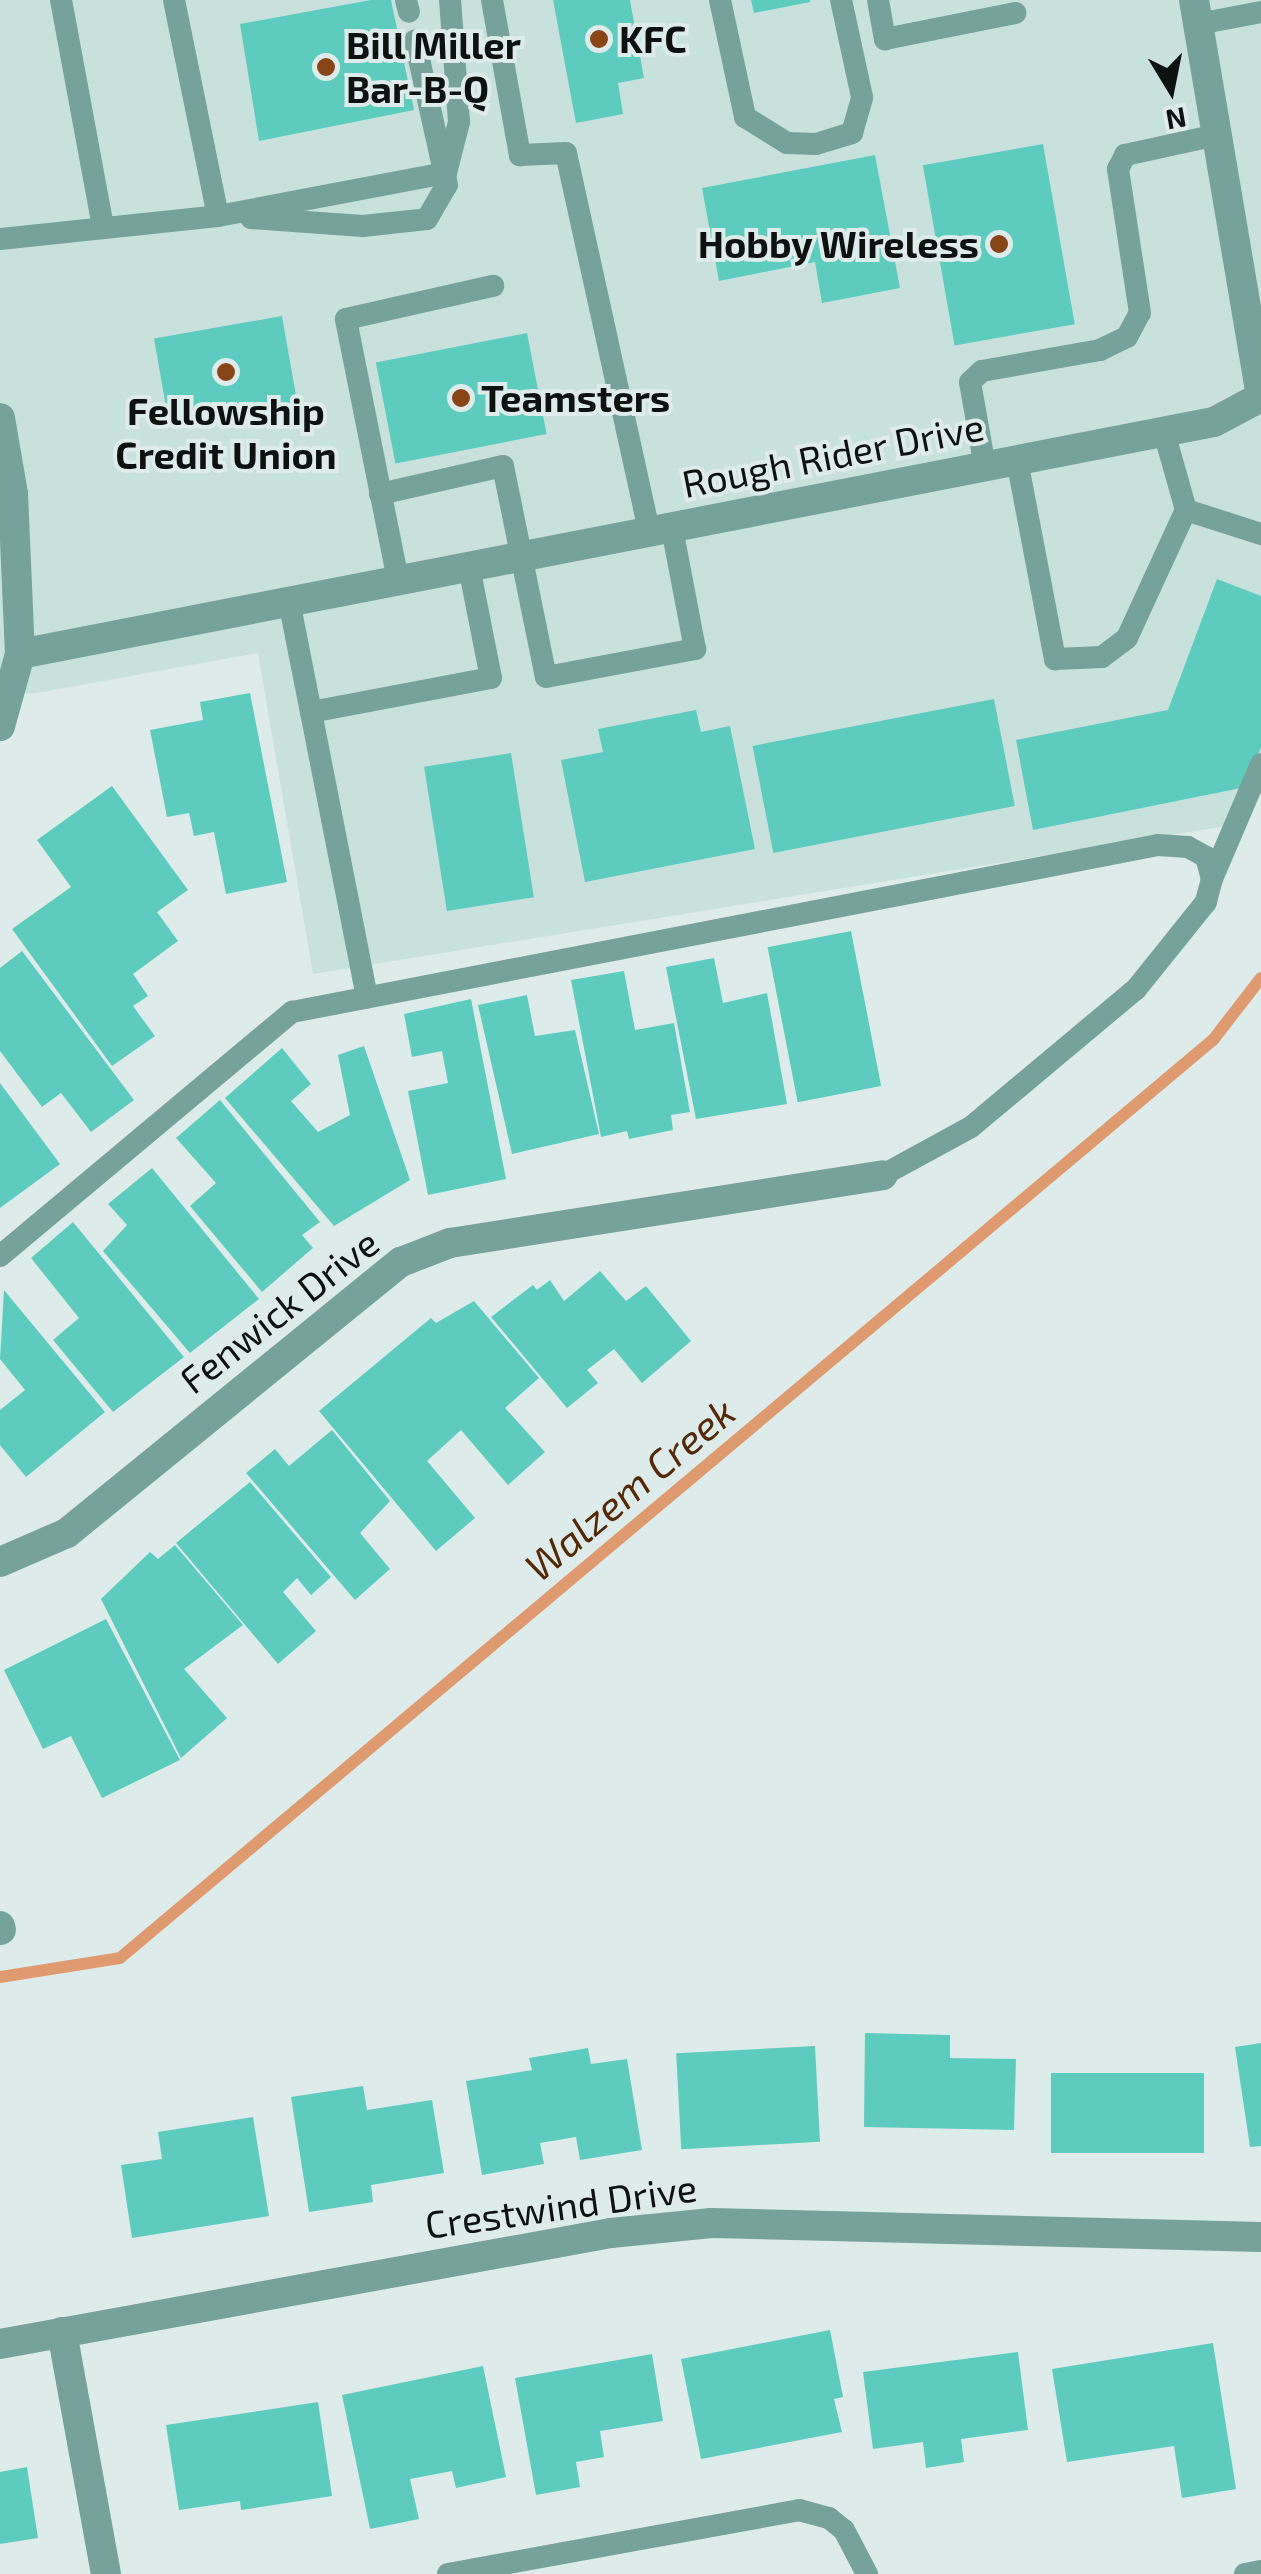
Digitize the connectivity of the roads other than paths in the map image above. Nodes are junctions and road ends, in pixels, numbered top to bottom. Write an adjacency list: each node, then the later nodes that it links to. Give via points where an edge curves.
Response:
1 (62, 0): 15 (lane)
2 (174, 0): 14 (lane)
3 (450, 0): 13 (lane, via 459,122)
4 (492, 0): 25 (lane, via 520,156 566,153)
5 (720, 0): 6 (lane, via 746,117 787,143 816,144 852,133 862,97)
6 (841, 0)
7 (878, 0): 10 (lane, via 885,39)
8 (1196, 12): 9 (lane); 12 (street, Rough Rider Drive)
9 (1261, 12)
10 (1015, 13)
11 (415, 41): 13 (lane)
12 (1217, 135): 18 (street, Rough Rider Drive); 22 (lane, via 1125,155 1118,169 1140,313 1128,337 1100,350 982,371 970,382)
13 (446, 173): 14 (lane); 14 (lane, via 440,206 428,220 362,226)
14 (218, 216): 15 (lane)
15 (103, 226): 16 (lane)
16 (0, 240)
17 (493, 286): 23 (lane, via 346,319)
18 (1261, 397): 20 (street, Rough Rider Drive, via 1214,422)
19 (0, 418): 31 (street, via 13,494)
20 (1164, 432): 21 (street, Rough Rider Drive); 24 (lane)
21 (1017, 460): 22 (street, Rough Rider Drive); 24 (lane, via 1054,659 1102,656 1127,638)
22 (985, 467): 25 (street, Rough Rider Drive)
23 (380, 494): 27 (lane, via 504,466); 29 (lane)
24 (1186, 510): 26 (lane)
25 (660, 530): 27 (street, Rough Rider Drive); 27 (lane, via 695,649 546,677)
26 (1261, 534)
27 (522, 556): 28 (street, Rough Rider Drive)
28 (469, 567): 29 (street, Rough Rider Drive); 32 (lane, via 491,678)
29 (398, 580): 30 (street, Rough Rider Drive)
30 (288, 602): 31 (street, Rough Rider Drive); 32 (lane)
31 (10, 656): 33 (street)
32 (310, 712): 36 (lane)
33 (0, 726)
34 (1261, 764): 35 (lane)
35 (1212, 879): 36 (lane, via 1206,857 1188,846 1158,845); 37 (lane, via 1206,902 1136,989 971,1127)
36 (367, 998): 38 (lane, via 292,1012)
37 (883, 1175): 39 (street, Fenwick Drive, via 450,1243 402,1262 67,1532)
38 (0, 1256)
39 (0, 1562)
40 (1261, 2237): 41 (street, Crestwind Drive, via 712,2223 611,2233)
41 (62, 2332): 42 (street, Crestwind Drive); 44 (street)
42 (0, 2344)
43 (1261, 2571): 47 (lane)
44 (106, 2574)
45 (448, 2574): 46 (lane, via 799,2510 844,2530)
46 (867, 2574)
47 (1245, 2574)

